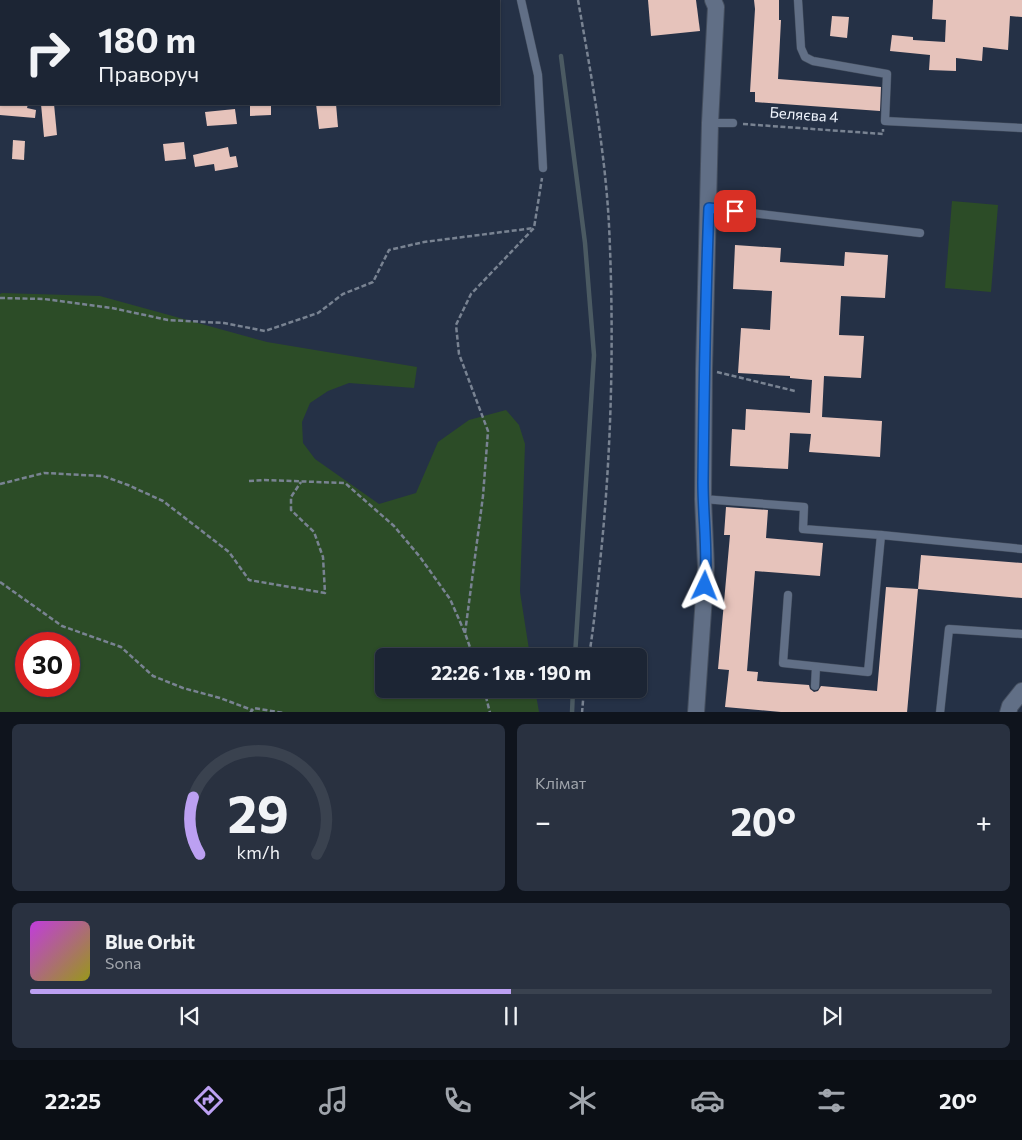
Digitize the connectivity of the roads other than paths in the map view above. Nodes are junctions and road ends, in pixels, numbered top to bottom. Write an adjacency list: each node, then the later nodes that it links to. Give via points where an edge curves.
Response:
1 (521, 0): 7 (lane, via 538,75)
2 (713, 0): 4 (street, via 716,7)
3 (798, 0): 6 (lane, via 801,48 805,57 888,74 885,120)
4 (710, 123): 5 (lane); 8 (street)
5 (734, 123)
6 (1022, 128)
7 (543, 168)
8 (709, 208): 9 (lane); 10 (street)
9 (920, 233)
10 (703, 499): 11 (lane, via 804,507 803,529); 18 (street, via 706,567)
11 (881, 535): 12 (lane); 15 (lane, via 868,672)
12 (1022, 549)
13 (788, 596): 15 (lane, via 783,663)
14 (1022, 634): 19 (lane, via 949,629)
15 (816, 667): 16 (lane)
16 (815, 686)
17 (1022, 691): 20 (street)
18 (696, 712)
19 (940, 712)
20 (1008, 712)

